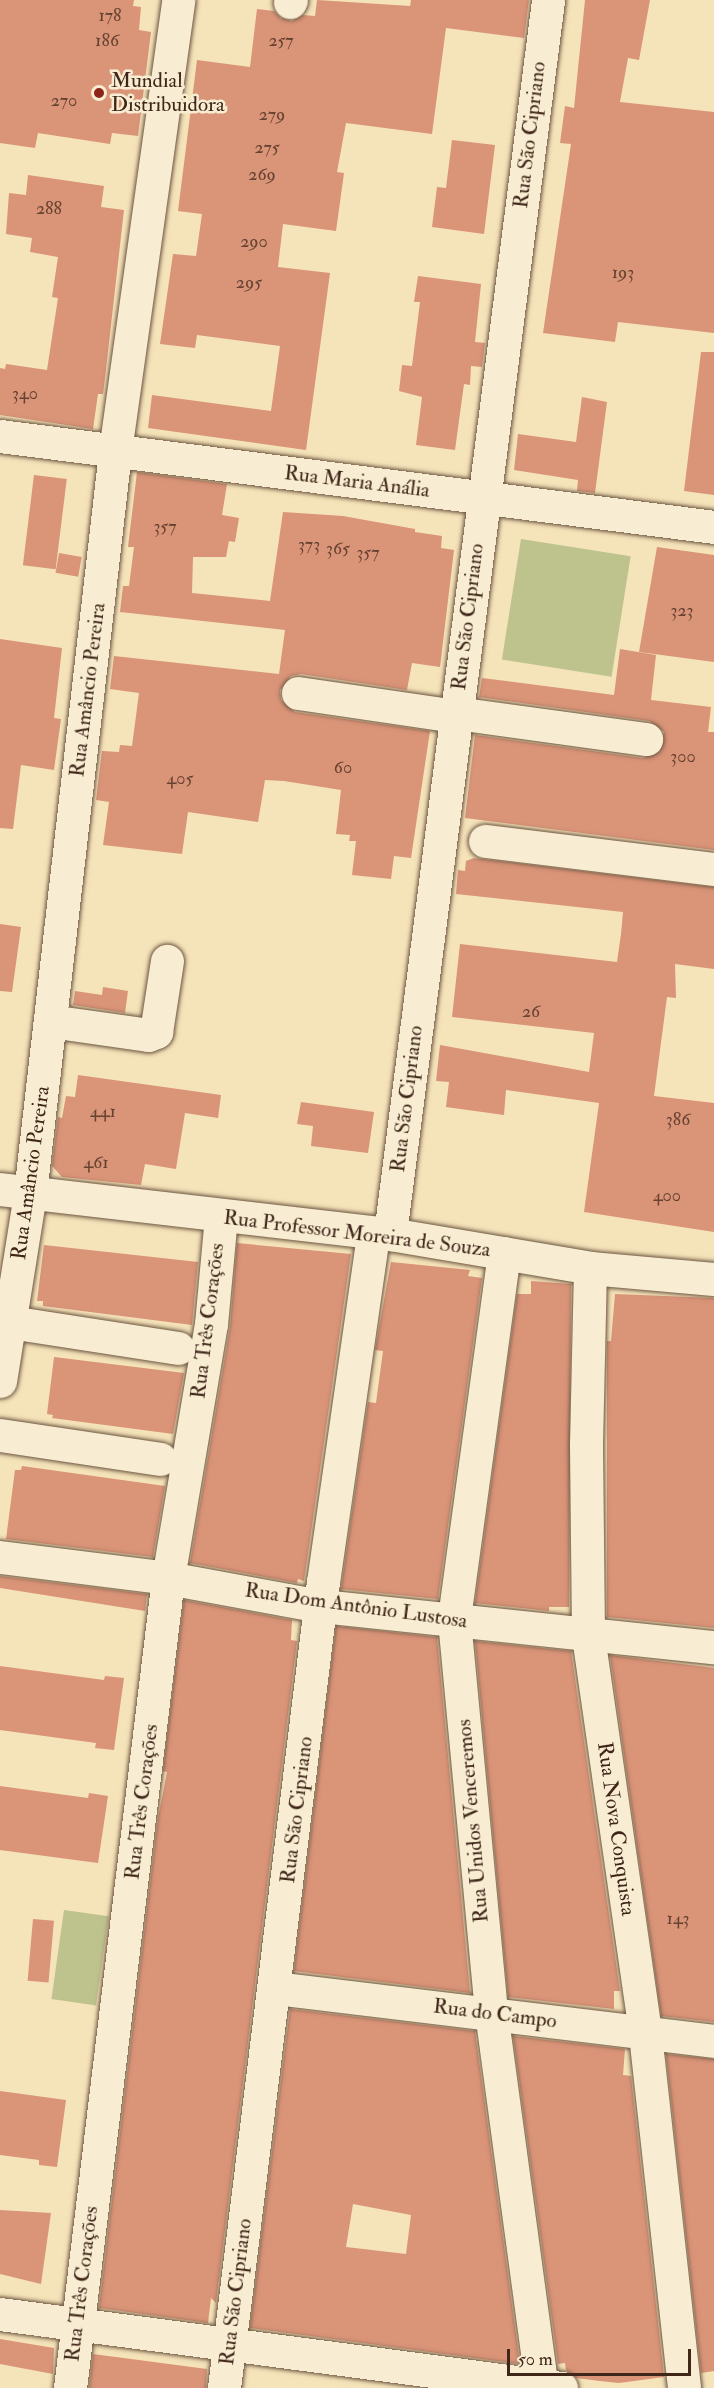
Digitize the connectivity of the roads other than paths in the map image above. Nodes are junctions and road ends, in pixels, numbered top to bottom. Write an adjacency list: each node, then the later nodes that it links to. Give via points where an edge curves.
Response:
1 (178, 0): 4 (street, Rua Amâncio Pereira)
2 (548, 0): 5 (street, Rua São Cipriano)
3 (0, 436): 4 (street, Rua Maria Anália)
4 (115, 451): 5 (street, Rua Maria Anália); 13 (street, Rua Amâncio Pereira)
5 (483, 498): 6 (street, Rua Maria Anália); 8 (street, Rua São Cipriano)
6 (714, 527)
7 (298, 693): 8 (street)
8 (456, 714): 9 (street); 16 (street, Rua São Cipriano)
9 (646, 739)
10 (485, 841): 11 (street)
11 (714, 869)
12 (167, 961): 13 (street, via 156,1032 148,1035)
13 (50, 1021): 14 (street, Rua Amâncio Pereira)
14 (15, 1191): 15 (street, Rua Professor Moreira de Souza); 20 (street, Rua Amâncio Pereira)
15 (221, 1217): 16 (street, Rua Professor Moreira de Souza); 26 (street, Rua Três Corações, via 211,1324)
16 (382, 1234): 17 (street, Rua Professor Moreira de Souza); 27 (street, Rua São Cipriano)
17 (504, 1253): 18 (street, Rua Professor Moreira de Souza); 28 (street, Rua Unidos Venceremos)
18 (590, 1268): 19 (street, Rua Professor Moreira de Souza); 29 (street, Rua Nova Conquista, via 586,1445)
19 (714, 1279)
20 (8, 1303): 21 (street); 22 (street, Rua Amâncio Pereira)
21 (178, 1348)
22 (0, 1381)
23 (0, 1435): 24 (street)
24 (160, 1460)
25 (0, 1557): 26 (street, Rua Dom Antônio Lustosa)
26 (168, 1578): 27 (street, Rua Dom Antônio Lustosa); 36 (street, Rua Três Corações)
27 (321, 1606): 28 (street, Rua Dom Antônio Lustosa); 31 (street, Rua São Cipriano)
28 (454, 1620): 29 (street, Rua Dom Antônio Lustosa); 32 (street, Rua Unidos Venceremos)
29 (588, 1636): 30 (street, Rua Dom Antônio Lustosa); 33 (street, Rua Nova Conquista)
30 (714, 1647)
31 (276, 1988): 32 (street, Rua do Campo); 37 (street, Rua São Cipriano)
32 (491, 2012): 33 (street, Rua do Campo); 38 (street, Rua Unidos Venceremos)
33 (645, 2034): 34 (street, Rua do Campo); 41 (street, Rua Nova Conquista)
34 (714, 2041)
35 (0, 2314): 36 (street)
36 (77, 2324): 37 (street); 39 (street, Rua Três Corações)
37 (228, 2344): 38 (street); 40 (street, Rua São Cipriano)
38 (549, 2387)
39 (69, 2388)
40 (224, 2388)
41 (684, 2388)

